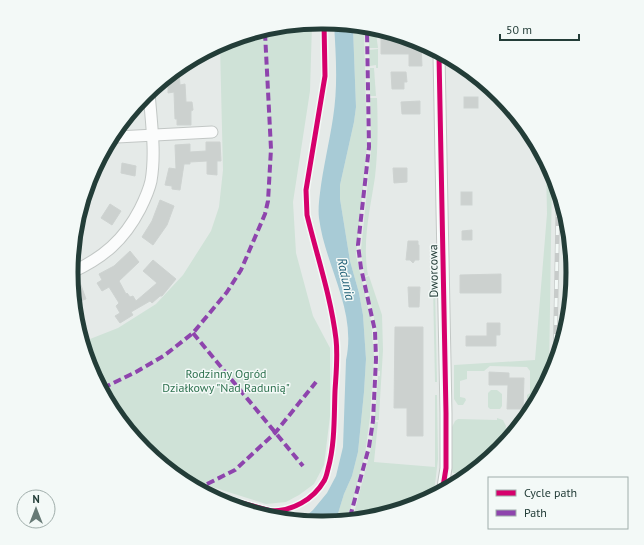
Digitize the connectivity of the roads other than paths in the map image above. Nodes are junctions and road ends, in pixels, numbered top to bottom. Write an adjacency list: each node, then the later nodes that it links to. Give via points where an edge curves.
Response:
1 (439, 59): 7 (street, Dworcowa, via 446,420)
2 (150, 100): 4 (street)
3 (212, 132): 4 (street)
4 (152, 135): 5 (street); 6 (street, via 150,182 134,222 110,250)
5 (120, 137)
6 (78, 269)
7 (443, 483)

